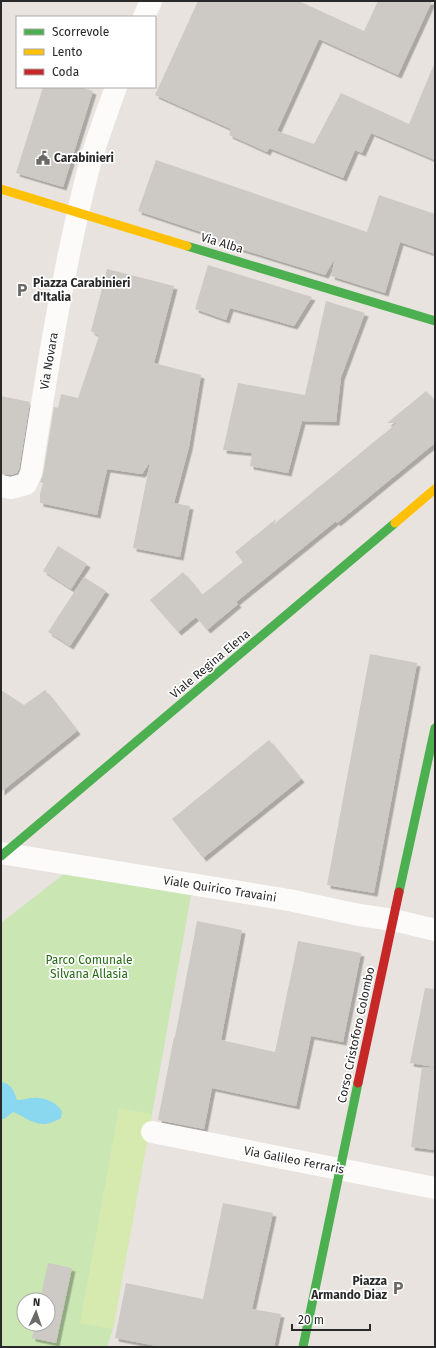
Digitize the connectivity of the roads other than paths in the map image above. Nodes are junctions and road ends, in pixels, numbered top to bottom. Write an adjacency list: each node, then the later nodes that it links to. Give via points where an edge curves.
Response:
1 (151, 1): 2 (street)
2 (144, 16)
3 (116, 88): 5 (street, via 90,166)
4 (1, 189): 5 (street, Via Alba)
5 (79, 212): 6 (street, Via Alba); 7 (street, Via Novara, via 50,352 31,473 26,484 11,488)
6 (435, 321)
7 (1, 486)
8 (435, 489): 10 (street, Viale Regina Elena)
9 (435, 728): 11 (street, Corso Cristoforo Colombo)
10 (2, 854): 11 (street, Viale Quirico Travaini, via 289,900)
11 (394, 920): 12 (street, Viale Quirico Travaini); 14 (street, Corso Cristoforo Colombo)
12 (435, 930)
13 (152, 1132): 14 (street, Via Galileo Ferraris)
14 (339, 1169): 15 (street, Via Galileo Ferraris); 16 (street, Corso Cristoforo Colombo)
15 (435, 1188)
16 (303, 1347)

